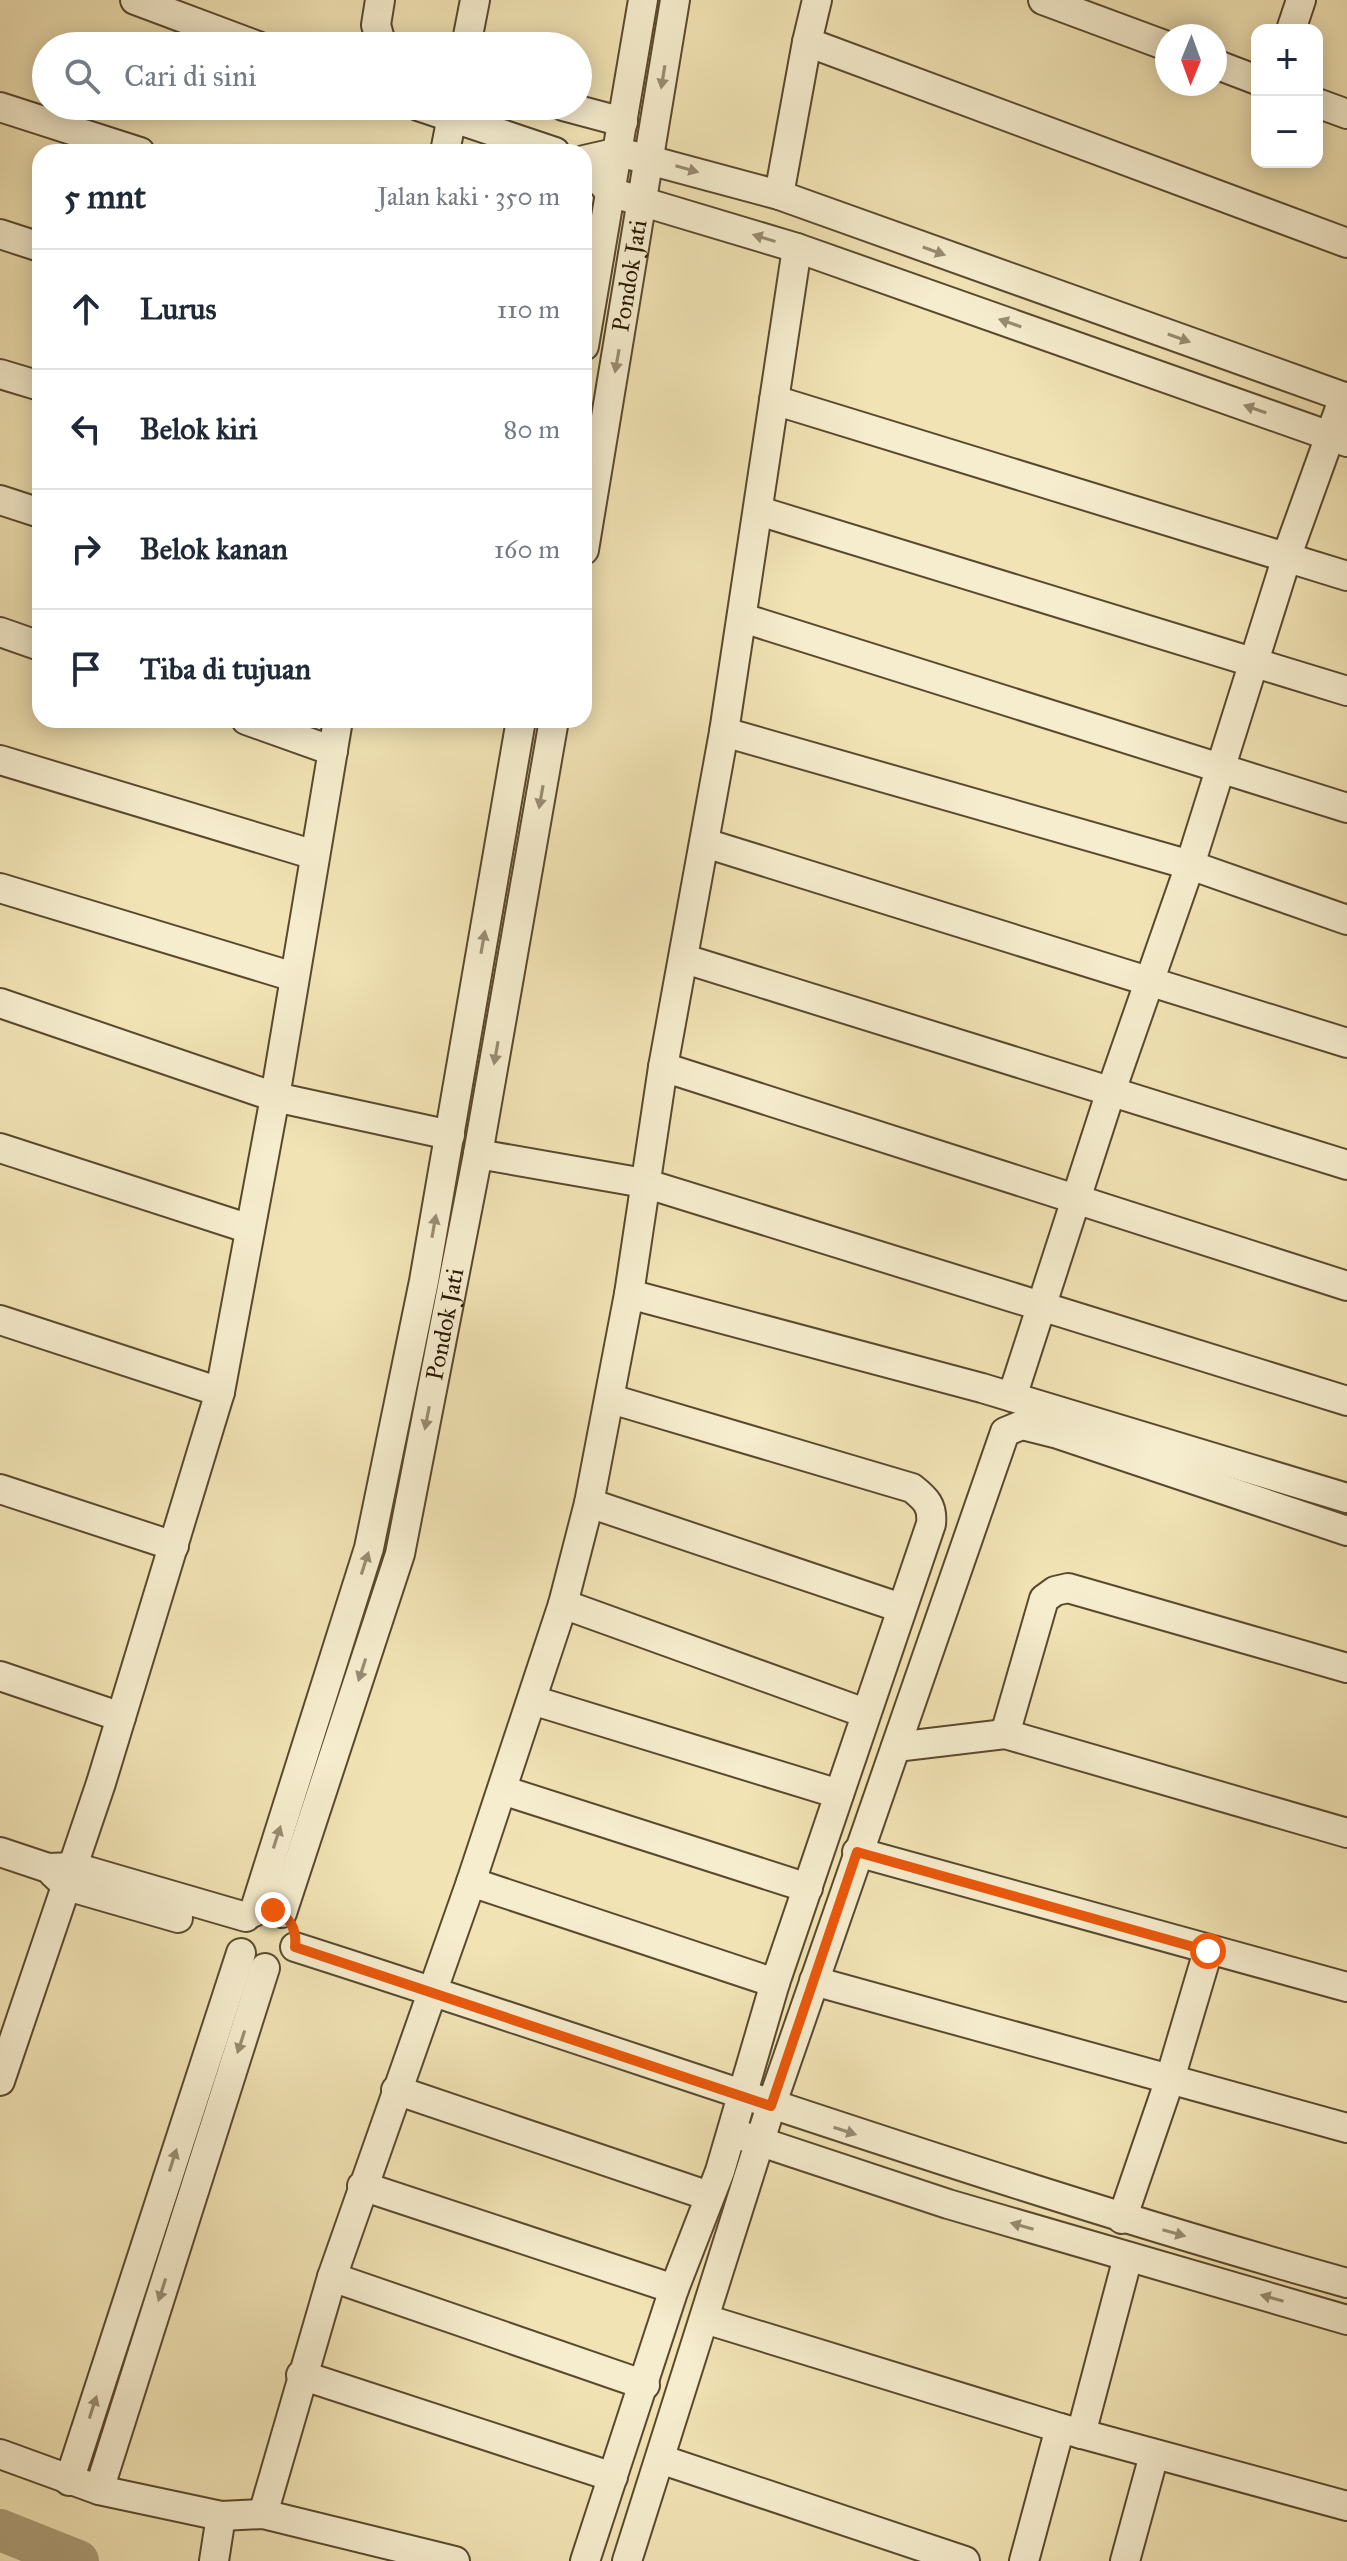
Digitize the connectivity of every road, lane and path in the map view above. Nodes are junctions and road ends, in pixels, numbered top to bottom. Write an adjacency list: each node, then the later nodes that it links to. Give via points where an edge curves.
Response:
1 (135, 0): 10 (street)
2 (380, 0): 11 (street)
3 (475, 0): 12 (street)
4 (643, 0): 25 (street, Pondok Jati)
5 (675, 0): 30 (street, Pondok Jati, one-way to 30)
6 (817, 0): 13 (street)
7 (1043, 0): 14 (street)
8 (1301, 0): 9 (street)
9 (1293, 24)
10 (221, 32)
11 (378, 32)
12 (469, 32)
13 (807, 42): 34 (street); 37 (street)
14 (1155, 42)
15 (1227, 69): 16 (street)
16 (1251, 78)
17 (1323, 105): 20 (street)
18 (0, 107): 21 (street)
19 (592, 114): 25 (street)
20 (1347, 114)
21 (32, 117)
22 (40, 120): 26 (street)
23 (451, 120): 27 (street)
24 (473, 120): 28 (street)
25 (623, 122): 29 (street, Pondok Jati)
26 (115, 144)
27 (447, 144)
28 (535, 144)
29 (619, 152): 30 (street); 31 (street); 33 (street, Pondok Jati)
30 (650, 158): 34 (street, one-way to 34); 35 (street, Pondok Jati)
31 (592, 159)
32 (592, 171): 33 (street)
33 (610, 192): 35 (street); 40 (street, Pondok Jati)
34 (779, 195): 43 (street, one-way to 43)
35 (644, 201): 39 (street, one-way to 35); 47 (street, Pondok Jati, one-way to 47)
36 (0, 234): 38 (street)
37 (1347, 243)
38 (32, 244)
39 (797, 248): 44 (street); 45 (street, one-way to 39)
40 (592, 299)
41 (0, 374): 42 (street)
42 (32, 384)
43 (1345, 397): 45 (street)
44 (774, 400): 49 (street); 50 (street)
45 (1338, 439): 50 (street)
46 (0, 500): 48 (street)
47 (592, 503)
48 (32, 510)
49 (759, 511): 52 (street); 55 (street)
50 (1288, 555): 51 (street); 55 (street)
51 (1347, 576)
52 (743, 618): 61 (street); 64 (street)
53 (0, 632): 54 (street)
54 (32, 643)
55 (1255, 663): 56 (street); 64 (street)
56 (1347, 691)
57 (268, 728): 62 (street)
58 (337, 728): 62 (street)
59 (520, 728): 79 (street, Pondok Jati, one-way to 59)
60 (553, 728): 81 (street, Pondok Jati, one-way to 81)
61 (724, 732): 66 (street); 68 (street)
62 (333, 751): 67 (street)
63 (0, 760): 67 (street)
64 (1221, 769): 65 (street); 68 (street)
65 (1347, 808)
66 (705, 843): 71 (street); 73 (street)
67 (315, 855): 72 (street)
68 (1190, 865): 70 (street); 73 (street)
69 (0, 888): 72 (street)
70 (1347, 920)
71 (685, 959): 76 (street); 77 (street)
72 (294, 977): 78 (street)
73 (1149, 981): 75 (street); 77 (street)
74 (0, 1003): 78 (street)
75 (1347, 1043)
76 (663, 1067): 83 (street); 84 (street)
77 (1110, 1094): 82 (street); 84 (street)
78 (275, 1097): 79 (street); 85 (street)
79 (450, 1135): 86 (street, Pondok Jati, one-way to 79)
80 (0, 1148): 85 (street)
81 (478, 1154): 83 (street); 87 (street, Pondok Jati)
82 (1347, 1165)
83 (644, 1183): 89 (street); 90 (street)
84 (1077, 1198): 88 (street); 90 (street)
85 (250, 1229): 92 (street)
86 (424, 1281): 87 (street); 119 (street, Pondok Jati, one-way to 86, via 369,1548)
87 (454, 1284): 118 (street, Pondok Jati, one-way to 118, via 400,1554)
88 (1347, 1286)
89 (629, 1294): 93 (street); 94 (street)
90 (1043, 1304): 93 (street); 95 (street)
91 (0, 1320): 92 (street)
92 (220, 1392): 100 (street)
93 (1012, 1397): 97 (street)
94 (611, 1399): 98 (street); 102 (street, via 912,1488 926,1499 931,1524)
95 (1347, 1401)
96 (0, 1489): 100 (street)
97 (1347, 1498)
98 (589, 1503): 101 (street); 102 (street)
99 (1347, 1531): 109 (street, via 1058,1434 1014,1426 1005,1432)
100 (174, 1546): 107 (street)
101 (563, 1604): 105 (street); 106 (street)
102 (901, 1608): 106 (street)
103 (1347, 1668): 108 (street, via 1068,1588 1044,1599)
104 (0, 1676): 107 (street)
105 (532, 1700): 110 (street); 111 (street)
106 (865, 1713): 111 (street)
107 (121, 1717): 115 (street)
108 (1005, 1734): 109 (street); 112 (street)
109 (896, 1747): 114 (street)
110 (502, 1790): 116 (street); 117 (street)
111 (839, 1794): 117 (street)
112 (1347, 1833)
113 (0, 1852): 115 (street)
114 (857, 1852): 121 (street); 123 (street)
115 (63, 1873): 119 (street); 127 (street)
116 (471, 1882): 124 (street); 126 (street)
117 (808, 1888): 124 (street)
118 (282, 1913): 119 (street, via 263,1909); 120 (street, via 294,1928)
119 (244, 1929): 122 (street, via 255,1965); 153 (street, Pondok Jati, one-way to 119)
120 (295, 1947): 122 (street, via 283,1962); 126 (street)
121 (1208, 1951): 125 (street); 128 (street)
122 (265, 1968): 154 (street, one-way to 154)
123 (814, 1981): 128 (street); 132 (street)
124 (775, 1983): 131 (street)
125 (1347, 1987)
126 (434, 1992): 130 (street); 131 (street)
127 (7, 2036): 129 (street)
128 (1170, 2079): 133 (street); 138 (street)
129 (0, 2081)
130 (396, 2090): 136 (street); 137 (street)
131 (742, 2096): 132 (street); 134 (street)
132 (771, 2106): 135 (street); 138 (street, one-way to 138)
133 (1347, 2128)
134 (731, 2131): 135 (street); 137 (street)
135 (760, 2143): 139 (street, one-way to 135); 144 (street)
136 (362, 2186): 140 (street); 142 (street)
137 (709, 2196): 142 (street)
138 (1122, 2219): 141 (street, one-way to 141)
139 (1128, 2257): 143 (street, one-way to 139); 148 (street)
140 (332, 2277): 146 (street); 147 (street)
141 (1335, 2279): 143 (street)
142 (674, 2289): 147 (street)
143 (1312, 2309): 145 (street)
144 (705, 2319): 148 (street); 151 (street)
145 (1347, 2320)
146 (301, 2375): 152 (street); 156 (street)
147 (645, 2385): 152 (street)
148 (1070, 2431): 150 (street); 163 (street)
149 (0, 2454): 153 (street)
150 (1154, 2455): 155 (street); 164 (street)
151 (660, 2459): 161 (street); 162 (street)
152 (613, 2477): 160 (street)
153 (69, 2481): 154 (street)
154 (99, 2490): 157 (street)
155 (1347, 2506)
156 (263, 2514): 157 (street); 159 (street)
157 (221, 2516): 158 (street)
158 (214, 2557)
159 (455, 2561)
160 (585, 2561)
161 (627, 2561)
162 (965, 2561)
163 (1024, 2561)
164 (1125, 2561)

